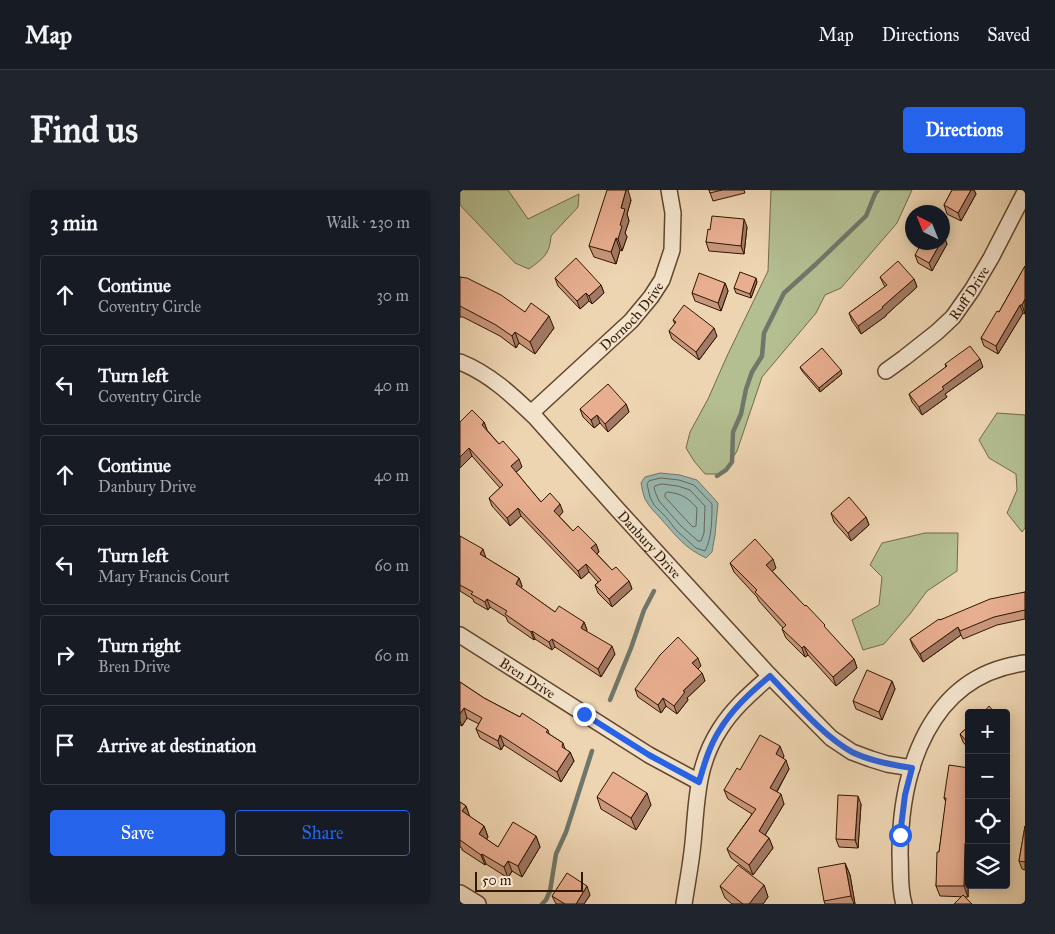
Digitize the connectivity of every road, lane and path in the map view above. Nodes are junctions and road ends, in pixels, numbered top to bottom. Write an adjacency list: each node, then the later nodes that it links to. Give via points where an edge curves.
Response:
1 (669, 190): 5 (street, Dornoch Drive, via 673,213 672,250 662,280 640,312)
2 (1025, 192): 4 (street, Ruff Drive, via 991,258 951,319)
3 (460, 362): 5 (street, Danbury Drive, via 506,389)
4 (886, 371)
5 (531, 413): 8 (street, Danbury Drive)
6 (460, 635): 10 (street, Bren Drive, via 649,755)
7 (1025, 663): 9 (street, via 987,672 947,702 921,743)
8 (770, 676): 9 (street, Danbury Drive, via 831,738 852,752 887,764); 10 (street, via 744,699 719,731)
9 (912, 768): 14 (street, via 900,835)
10 (699, 782): 13 (street)
11 (460, 893): 12 (street)
12 (478, 904)
13 (684, 904)
14 (904, 904)

